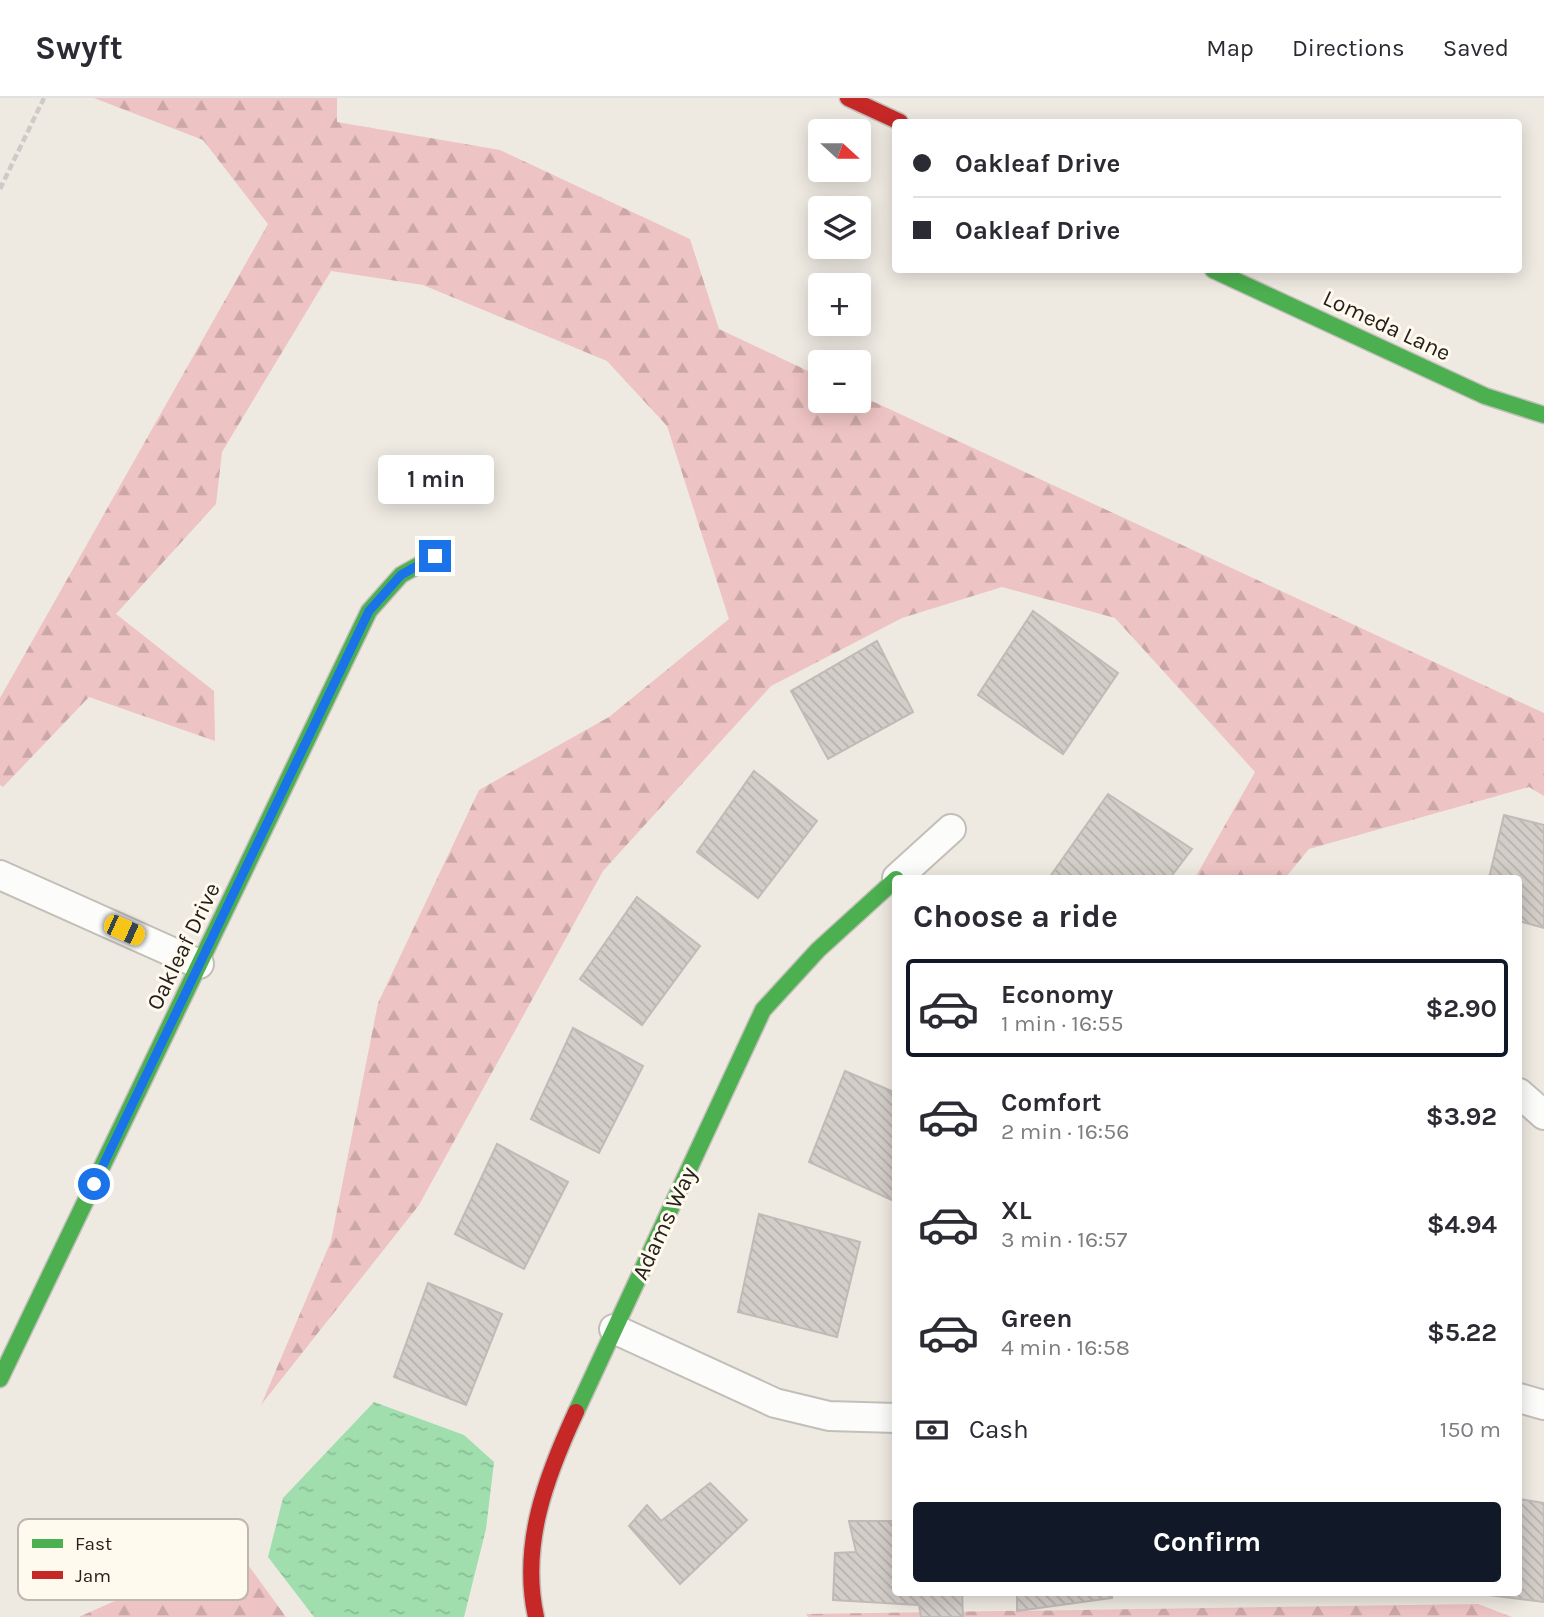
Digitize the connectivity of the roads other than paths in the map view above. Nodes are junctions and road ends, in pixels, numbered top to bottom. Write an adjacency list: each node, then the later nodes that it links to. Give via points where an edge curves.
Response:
1 (848, 98): 2 (street)
2 (894, 119)
3 (1219, 273): 4 (street, Lomeda Lane, via 1485,396)
4 (1544, 415)
5 (435, 556): 10 (street, Oakleaf Drive, via 401,575 369,611)
6 (951, 829): 8 (street, Adams Way)
7 (0, 874): 10 (street)
8 (900, 875)
9 (892, 883): 13 (street, Adams Way, via 818,950 763,1010)
10 (199, 964): 14 (street, Oakleaf Drive)
11 (1522, 1096): 12 (street)
12 (1544, 1115)
13 (614, 1329): 17 (street, via 775,1403 829,1416); 18 (street, Adams Way, via 553,1462 536,1518 530,1595)
14 (0, 1379)
15 (1522, 1399): 16 (street)
16 (1544, 1405)
17 (892, 1418)
18 (536, 1617)

